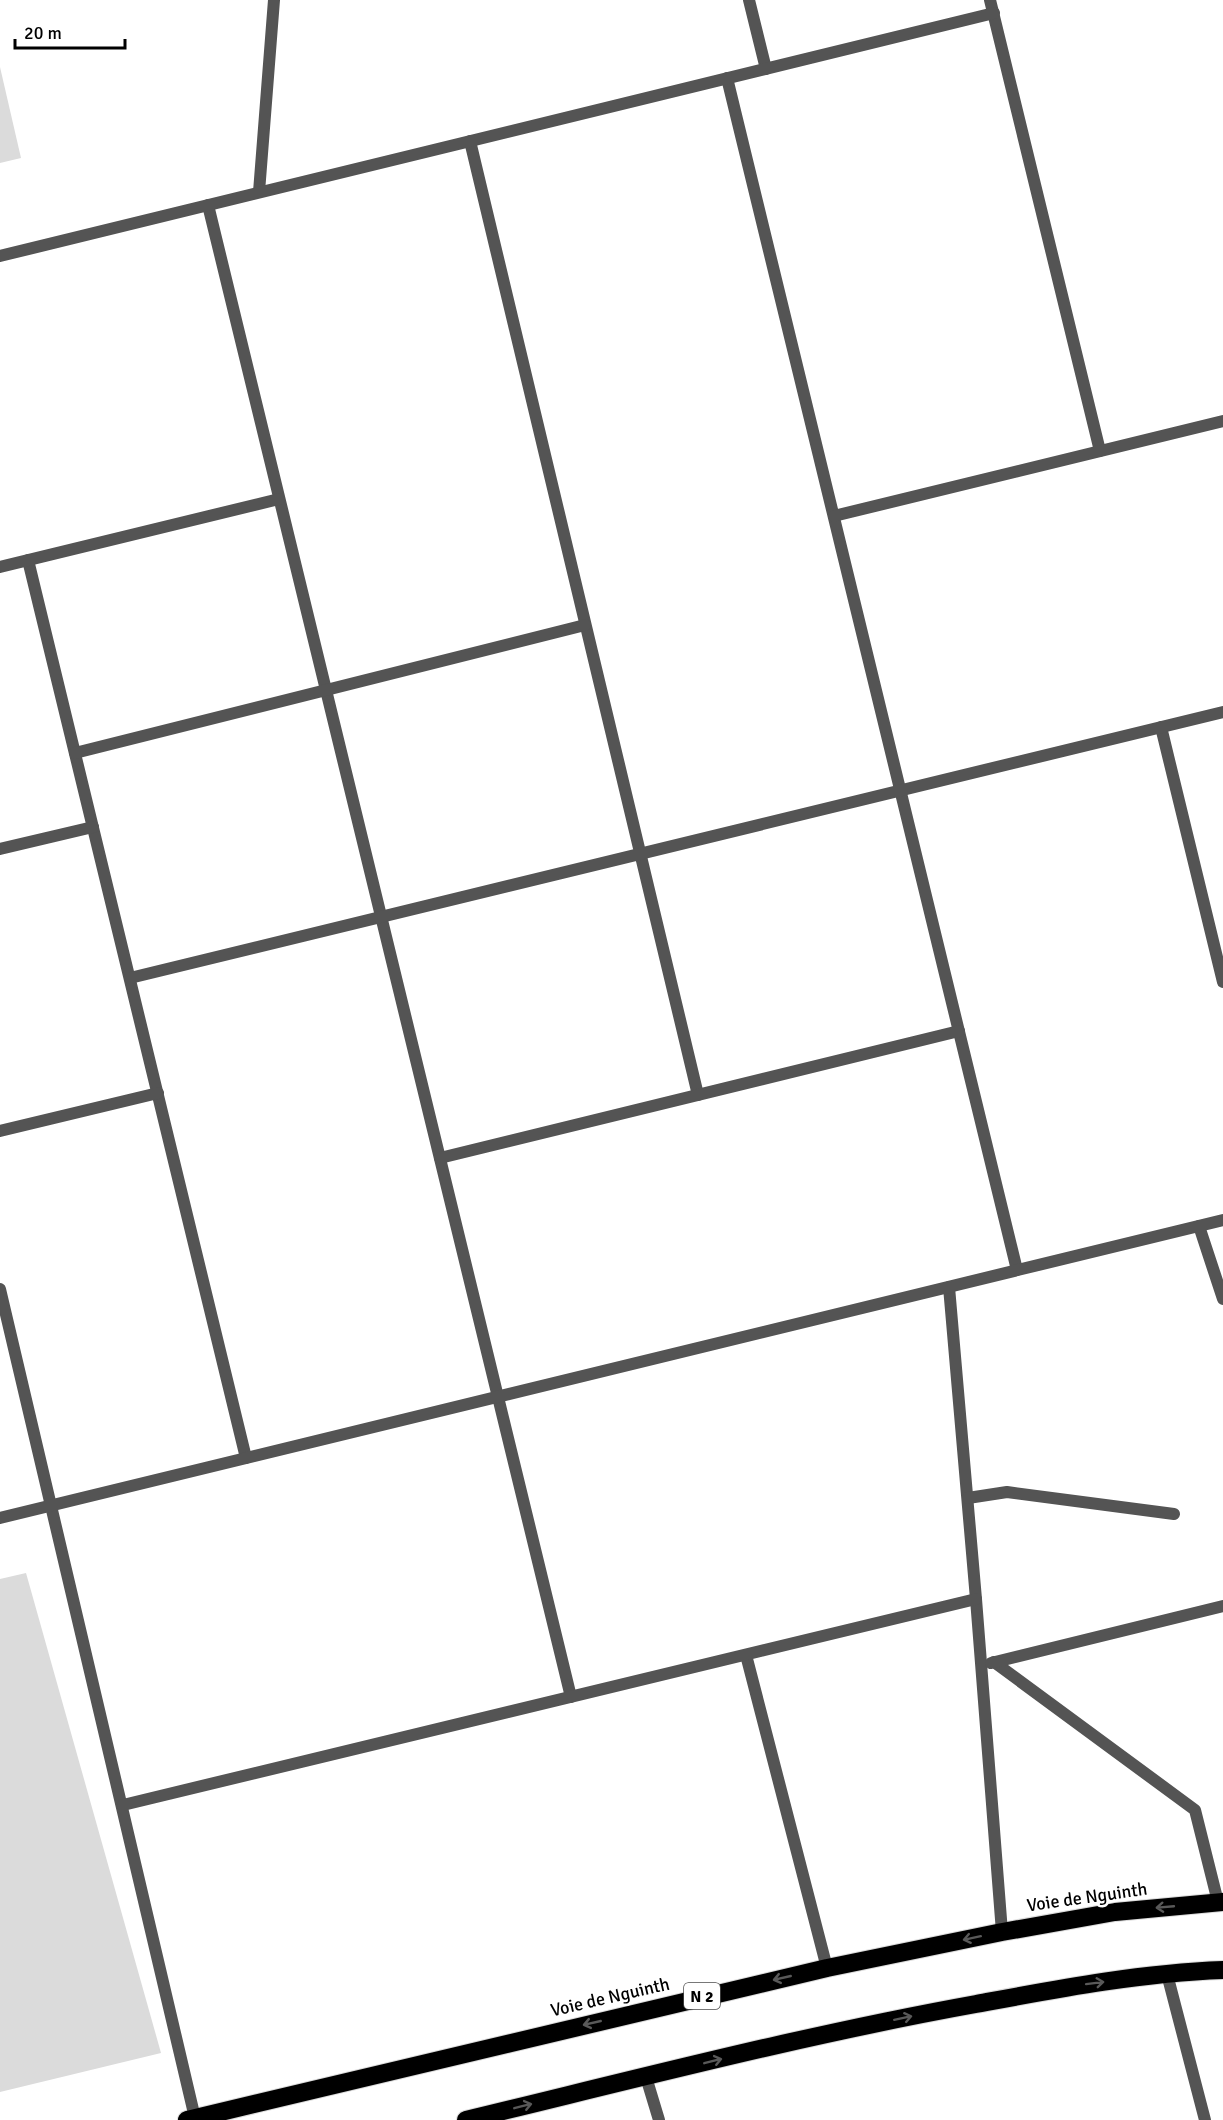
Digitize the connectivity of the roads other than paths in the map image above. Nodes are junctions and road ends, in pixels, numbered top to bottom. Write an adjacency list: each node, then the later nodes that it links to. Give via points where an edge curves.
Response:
1 (274, 0): 8 (street)
2 (749, 0): 5 (street)
3 (990, 0): 4 (street)
4 (994, 13): 5 (street); 12 (street)
5 (766, 69): 6 (street)
6 (727, 78): 7 (street); 14 (street)
7 (470, 141): 8 (street); 17 (street)
8 (259, 192): 9 (street)
9 (208, 205): 10 (street); 13 (street)
10 (0, 256)
11 (1223, 421): 12 (street)
12 (1100, 451): 14 (street)
13 (279, 499): 15 (street); 18 (street)
14 (834, 516): 22 (street)
15 (28, 560): 16 (street); 21 (street)
16 (0, 567)
17 (585, 625): 18 (street); 25 (street)
18 (326, 690): 21 (street); 26 (street)
19 (1223, 712): 20 (street)
20 (1161, 727): 22 (street); 28 (street)
21 (75, 753): 23 (street)
22 (900, 790): 25 (street); 29 (street)
23 (93, 827): 24 (street); 27 (street)
24 (0, 849)
25 (640, 854): 26 (street); 31 (street)
26 (381, 917): 27 (street); 33 (street)
27 (130, 978): 30 (street)
28 (1223, 982)
29 (959, 1031): 31 (street); 36 (street)
30 (158, 1093): 32 (street); 41 (street)
31 (698, 1095): 33 (street)
32 (0, 1131)
33 (440, 1158): 40 (street)
34 (1223, 1220): 35 (street)
35 (1199, 1226): 36 (street); 39 (street)
36 (1017, 1270): 37 (street)
37 (949, 1287): 40 (street); 42 (street)
38 (0, 1289): 43 (street)
39 (1223, 1299)
40 (498, 1397): 41 (street); 51 (street)
41 (246, 1458): 43 (street)
42 (968, 1498): 44 (street, via 1007,1492); 46 (street)
43 (52, 1506): 45 (street); 52 (street)
44 (1174, 1514)
45 (0, 1518)
46 (976, 1599): 48 (street); 50 (street)
47 (1223, 1606): 49 (street)
48 (746, 1654): 51 (street); 55 (street)
49 (994, 1662): 50 (street); 53 (street, via 1195,1810)
50 (981, 1666): 54 (street)
51 (571, 1697): 52 (street)
52 (123, 1805): 59 (street)
53 (1220, 1902): 54 (highway, Voie de Nguinth / N 2, one-way to 54, via 1115,1912)
54 (1002, 1932): 55 (highway, Voie de Nguinth / N 2, one-way to 55)
55 (827, 1968): 59 (highway, Voie de Nguinth / N 2, one-way to 59)
56 (1223, 1971): 57 (highway)
57 (1167, 1974): 58 (highway, one-way to 57, via 931,2012 1072,1986); 62 (street)
58 (646, 2077): 60 (highway, one-way to 58); 61 (street)
59 (191, 2119)
60 (466, 2120)
61 (659, 2120)
62 (1205, 2120)

